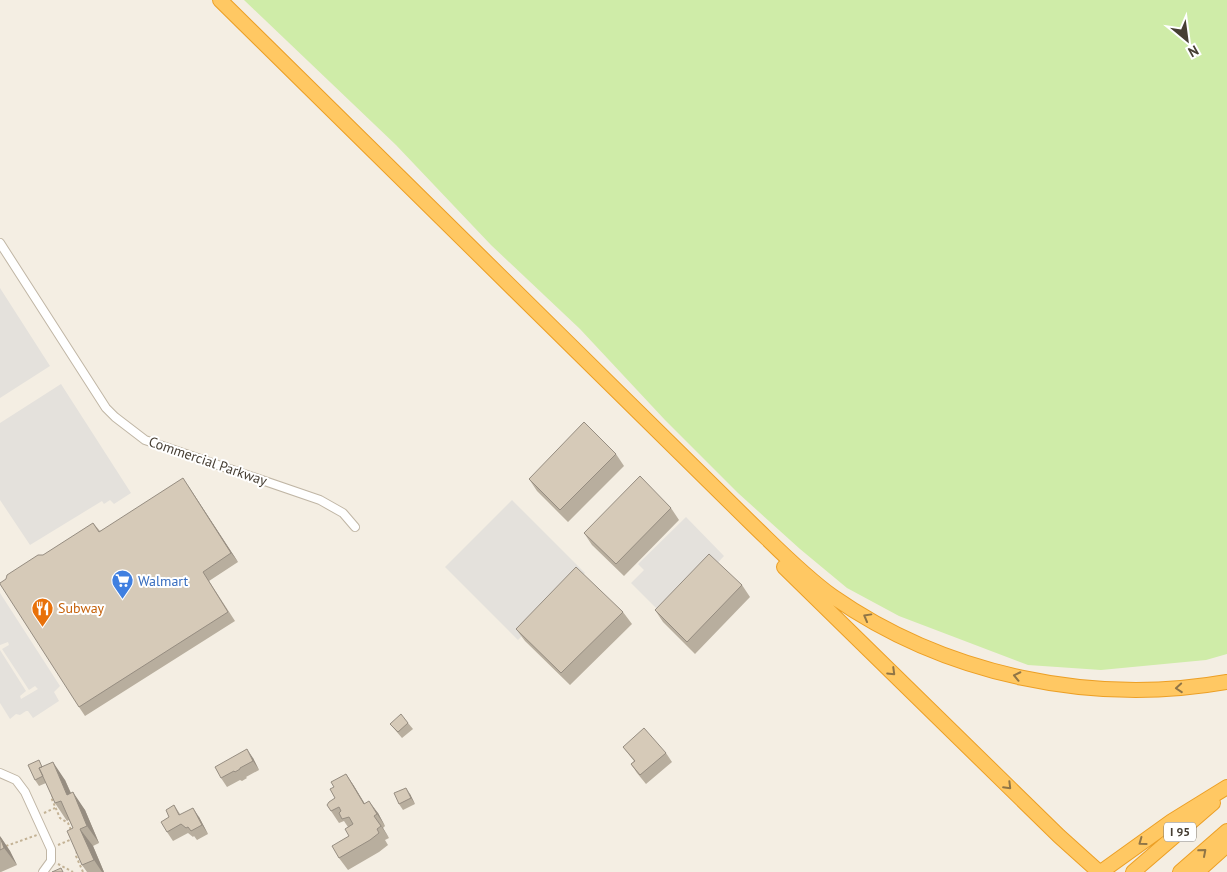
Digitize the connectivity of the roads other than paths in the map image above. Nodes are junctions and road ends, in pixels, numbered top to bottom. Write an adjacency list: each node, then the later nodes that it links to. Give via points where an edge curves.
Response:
1 (208, 0): 11 (highway, one-way to 11, via 1064,842)
2 (220, 0): 5 (highway, one-way to 2, via 1186,688 1119,690 1020,677 929,648 878,624 833,597 753,525)
3 (0, 243): 4 (street, Commercial Parkway, via 101,400 127,428 144,440 320,500 343,513)
4 (355, 527)
5 (1227, 682)
6 (0, 773): 12 (street, via 16,780 25,792 50,848 51,861)
7 (1227, 787): 11 (highway, one-way to 11)
8 (1227, 791): 13 (highway, I 95)
9 (1227, 832): 14 (highway, I 95, one-way to 9)
10 (1227, 845): 15 (highway)
11 (1104, 869)
12 (43, 872)
13 (1132, 872)
14 (1180, 872)
15 (1198, 872)

